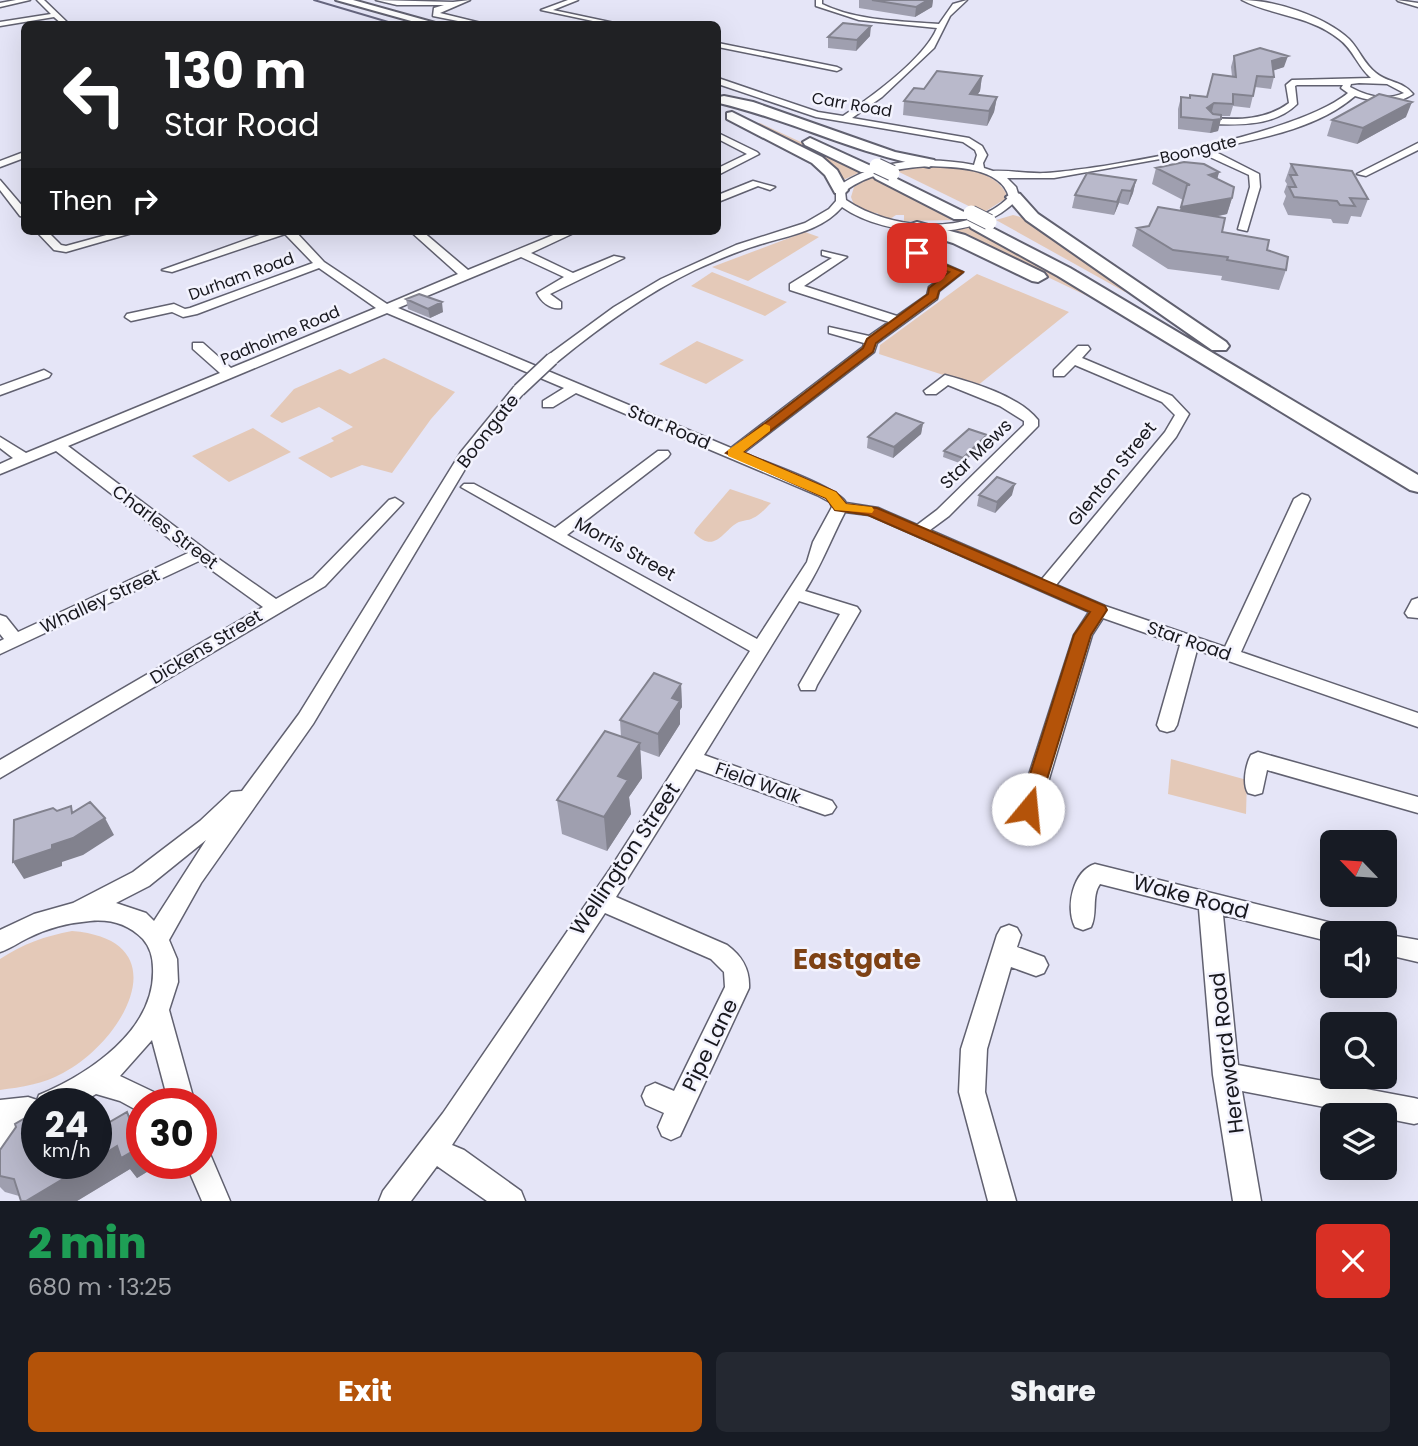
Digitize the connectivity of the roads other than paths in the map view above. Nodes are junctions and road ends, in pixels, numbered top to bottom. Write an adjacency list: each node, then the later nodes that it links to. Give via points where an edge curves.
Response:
1 (27, 0): 13 (street)
2 (40, 0): 16 (street)
3 (341, 0): 18 (highway)
4 (355, 0): 19 (highway)
5 (365, 0): 15 (highway, via 410,10)
6 (379, 0): 15 (street)
7 (467, 0): 15 (street)
8 (575, 0): 21 (street, via 545,10)
9 (819, 0): 23 (street, via 822,8 840,13)
10 (964, 0): 23 (street, via 949,9)
11 (1245, 0): 28 (street, via 1331,30 1353,49)
12 (1400, 0): 14 (street)
13 (0, 5)
14 (1418, 5)
15 (448, 6): 20 (street, via 436,13)
16 (55, 15): 17 (street); 22 (street)
17 (62, 21)
18 (422, 21)
19 (436, 21)
20 (469, 21)
21 (600, 21)
22 (0, 24)
23 (940, 26): 39 (street, via 931,46 879,95)
24 (721, 47): 26 (street)
25 (831, 55): 26 (street)
26 (813, 64): 27 (street)
27 (837, 69)
28 (1369, 75): 29 (street); 31 (street)
29 (1359, 80): 31 (street); 32 (street)
30 (721, 82): 39 (street, Carr Road)
31 (1386, 82): 33 (street, via 1402,87)
32 (1349, 88): 34 (street); 37 (street, Boongate); 40 (street, via 1300,81 1292,83 1293,104 1271,116 1236,123)
33 (1409, 95): 34 (street)
34 (1383, 99): 37 (street, Boongate)
35 (721, 103): 38 (highway)
36 (721, 103): 38 (highway)
37 (1340, 104): 43 (street, Boongate)
38 (761, 118): 46 (highway); 58 (highway, via 832,173); 61 (highway)
39 (843, 120): 44 (street, Carr Road, via 950,136 972,142)
40 (1211, 121)
41 (721, 138): 49 (street, via 754,154)
42 (1418, 146): 51 (street)
43 (1203, 150): 52 (street, Boongate); 65 (street, via 1254,174 1255,187)
44 (980, 151): 48 (street); 50 (street, via 978,163)
45 (21, 156): 47 (street)
46 (929, 163): 48 (street, Boongate); 58 (street, Boongate, via 850,181)
47 (0, 164)
48 (944, 164): 50 (street, Boongate)
49 (721, 170)
50 (984, 171): 52 (street, Boongate); 56 (street, via 1001,178)
51 (1362, 174)
52 (1051, 175): 56 (street, Boongate, via 1034,178)
53 (0, 183): 57 (street)
54 (770, 187): 59 (street, via 757,183)
55 (21, 193): 57 (street)
56 (1013, 193): 64 (street, Boongate, via 1005,208 975,220); 91 (highway, via 1040,223)
57 (9, 195): 60 (street)
58 (841, 195): 62 (street, via 860,215); 63 (street, Boongate, via 830,215)
59 (721, 199)
60 (21, 210)
61 (974, 219): 87 (highway); 91 (highway, via 1075,267)
62 (881, 223): 63 (street, Boongate); 64 (street, Boongate)
63 (811, 225): 124 (street, Boongate, bridge, via 725,252 673,275 620,308 519,390 468,452)
64 (917, 227): 87 (highway, via 960,239)
65 (1243, 229)
66 (45, 235): 67 (street, via 58,248 69,249)
67 (120, 235)
68 (270, 235): 77 (street)
69 (293, 235): 76 (street, Star Road)
70 (420, 235): 78 (street)
71 (564, 235): 72 (street, Padholme Road)
72 (522, 253): 78 (street, Padholme Road); 79 (street)
73 (826, 253): 83 (street, via 841,257 790,289)
74 (618, 258): 79 (street)
75 (925, 260): 83 (street, via 957,272)
76 (320, 264): 81 (street, Star Road); 82 (street, Durham Road, via 193,311 183,313 174,308)
77 (168, 270)
78 (466, 275): 81 (street, Padholme Road)
79 (573, 277): 80 (street, via 543,293)
80 (557, 304)
81 (387, 309): 90 (street, Padholme Road); 92 (street, Star Road)
82 (131, 317)
83 (900, 321): 85 (street)
84 (834, 330): 85 (street)
85 (871, 341): 98 (street, via 869,349)
86 (198, 346): 90 (street)
87 (1210, 359): 103 (highway)
88 (1059, 373): 111 (street, Glenton Street, via 1078,354 1167,400 1182,414 1171,434)
89 (44, 374): 93 (street)
90 (230, 374): 97 (street, Padholme Road)
91 (1269, 380): 102 (highway)
92 (575, 387): 95 (street); 98 (street, Star Road)
93 (0, 391)
94 (931, 391): 108 (street, Star Mews, via 945,379 988,401 1021,410 1031,426)
95 (548, 404)
96 (0, 441): 100 (street)
97 (57, 445): 100 (street, Padholme Road); 110 (street, Charles Street)
98 (733, 453): 107 (street, Star Road, via 831,495)
99 (663, 454): 109 (street, via 637,464)
100 (23, 460): 101 (street, Padholme Road)
101 (0, 469)
102 (1418, 470)
103 (1418, 485)
104 (469, 487): 109 (street, Morris Street)
105 (1301, 499): 119 (street)
106 (396, 503): 113 (street, Dickens Street, via 318,582)
107 (840, 507): 108 (street, Star Road, via 872,511); 112 (street, Wellington Street)
108 (918, 532): 111 (street, Star Road)
109 (556, 535): 118 (street, Morris Street)
110 (200, 554): 113 (street, Charles Street); 117 (street, Whalley Street)
111 (1045, 587): 114 (street, Star Road)
112 (795, 594): 118 (street, Wellington Street); 120 (street, via 851,611)
113 (274, 606): 125 (street, Dickens Street)
114 (1099, 610): 116 (street, Star Road); 129 (street, via 1083,635)
115 (0, 621): 117 (street)
116 (1190, 641): 119 (street, Star Road); 122 (street)
117 (8, 644)
118 (760, 649): 123 (street, Wellington Street)
119 (1230, 655): 121 (street, Star Road)
120 (808, 685)
121 (1418, 720)
122 (1167, 725)
123 (692, 759): 128 (street, Field Walk); 130 (street, Wellington Street)
124 (277, 761): 132 (street, Boongate, via 167,860); 136 (street, Boongate, via 193,876)
125 (0, 771)
126 (1255, 787): 127 (street, via 1258,760)
127 (1418, 805)
128 (825, 807)
129 (1028, 809)
130 (600, 900): 146 (street, Pipe Lane, via 719,952 736,968 737,988 675,1117); 152 (street, Wellington Street)
131 (1210, 904): 133 (street, Wake Road, via 1195,896 1095,873 1084,889); 134 (street, Wake Road); 141 (street, Hereward Road)
132 (79, 911): 135 (street, via 46,918); 136 (street, via 110,911 137,920)
133 (1083, 920)
134 (1320, 929)
135 (4, 936)
136 (157, 940): 140 (street, via 165,960 165,984)
137 (1397, 947): 138 (street)
138 (1418, 951)
139 (1036, 965): 157 (street, via 1006,944 974,1049 972,1092)
140 (157, 1010): 142 (street, via 121,1059); 144 (street)
141 (1226, 1074): 148 (street); 158 (street, Hereward Road)
142 (94, 1081): 143 (street); 145 (street)
143 (79, 1088)
144 (178, 1088)
145 (126, 1091)
146 (655, 1096)
147 (21, 1110): 149 (street)
148 (1414, 1111)
149 (0, 1114)
150 (21, 1123): 151 (street)
151 (0, 1142)
152 (434, 1151): 155 (street, Wellington Street); 156 (street)
153 (206, 1179): 154 (street)
154 (216, 1201)
155 (393, 1201)
156 (511, 1201)
157 (1002, 1201)
158 (1247, 1201)

